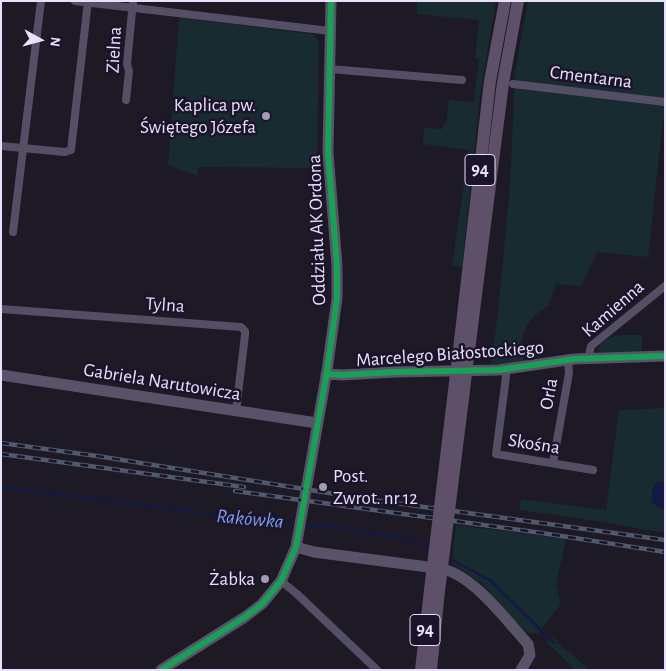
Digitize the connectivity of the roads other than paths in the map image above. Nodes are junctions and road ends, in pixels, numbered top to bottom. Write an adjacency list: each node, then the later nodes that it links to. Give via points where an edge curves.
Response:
1 (41, 1): 15 (street)
2 (75, 1): 6 (street)
3 (331, 1): 8 (street, Oddziału AK Ordona)
4 (505, 1): 19 (main road, 94, via 490,81)
5 (518, 1): 19 (main road, 94)
6 (88, 2): 7 (street); 15 (street, via 72,148 69,152)
7 (133, 5): 8 (street); 12 (street, Zielna)
8 (330, 31): 9 (street, Oddziału AK Ordona)
9 (330, 69): 10 (street); 24 (street, Oddziału AK Ordona, via 328,159 337,286)
10 (462, 80)
11 (513, 84): 13 (street, Cmentarna)
12 (126, 100)
13 (665, 102)
14 (1, 146): 15 (street)
15 (23, 148): 16 (street)
16 (13, 232)
17 (665, 286): 21 (street, Kamienna, via 596,342 589,350)
18 (1, 309): 26 (street, Tylna, via 241,327 245,335)
19 (465, 341): 32 (main road, 94, bridge)
20 (665, 356): 21 (street, Marcelego Białostockiego)
21 (588, 359): 22 (street, Marcelego Białostockiego)
22 (568, 360): 23 (street, Marcelego Białostockiego); 28 (street, Orla, via 569,374)
23 (506, 369): 24 (street, Marcelego Białostockiego); 28 (street, Skośna, via 496,454)
24 (326, 374): 27 (street, Oddziału AK Ordona)
25 (1, 375): 26 (street, Gabriela Narutowicza)
26 (236, 411): 27 (street, Gabriela Narutowicza)
27 (317, 423): 30 (street, Oddziału AK Ordona)
28 (553, 463): 29 (street, Skośna)
29 (593, 470)
30 (297, 542): 31 (street, Oddziału AK Ordona); 37 (street, via 317,553 443,569 458,575 475,587 528,644 530,655)
31 (282, 581): 33 (street, Oddziału AK Ordona, via 255,610); 34 (street)
32 (434, 590): 35 (main road, 94); 36 (main road, 94)
33 (160, 670)
34 (377, 670)
35 (421, 670)
36 (431, 670)
37 (522, 670)

